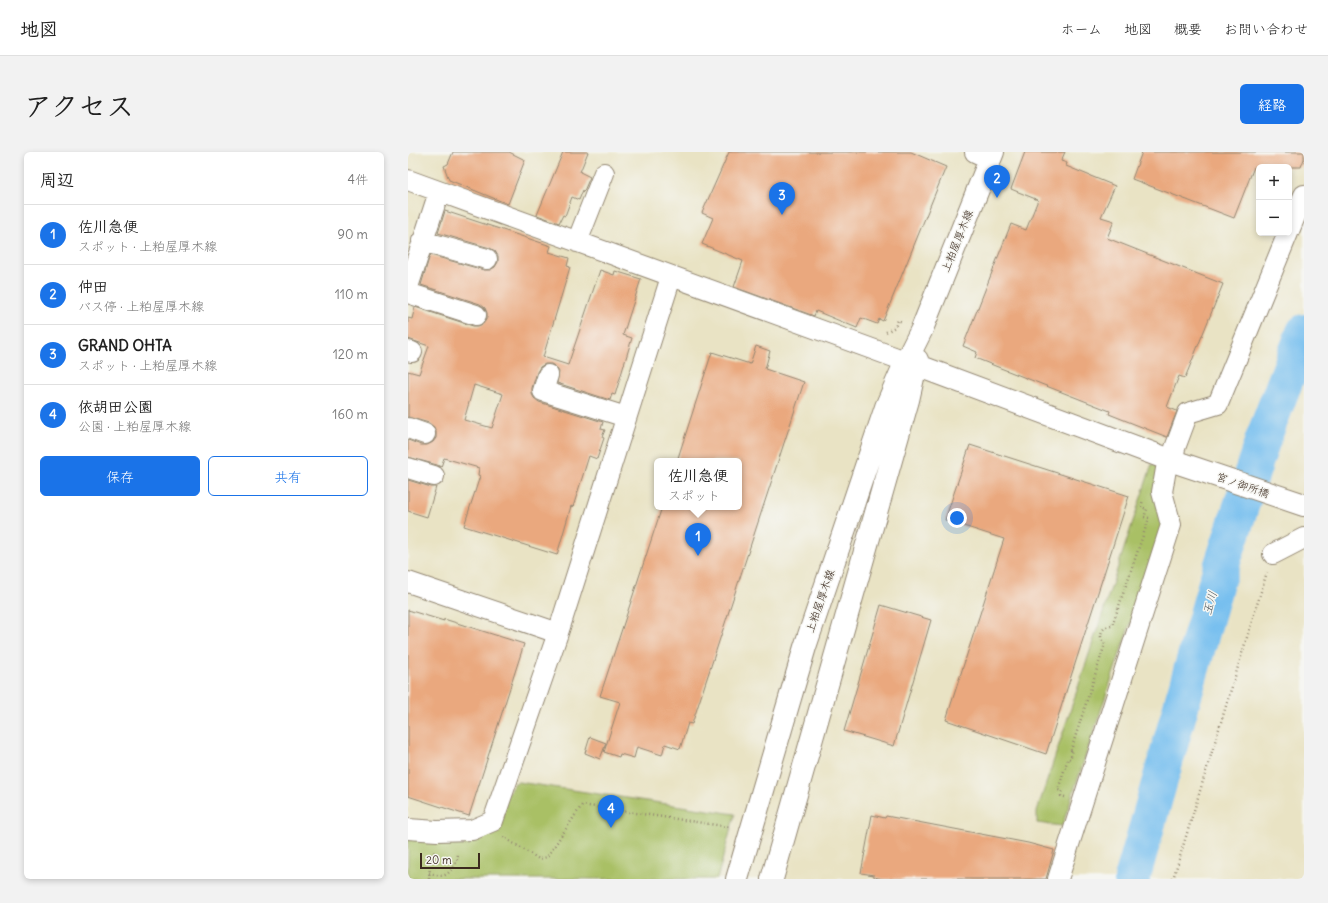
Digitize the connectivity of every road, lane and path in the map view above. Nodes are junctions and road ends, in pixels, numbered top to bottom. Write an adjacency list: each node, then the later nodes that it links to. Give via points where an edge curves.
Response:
1 (986, 154): 15 (main road, 上粕屋厚木線)
2 (604, 173): 9 (street)
3 (408, 180): 4 (street)
4 (439, 192): 8 (street); 9 (street)
5 (1304, 195): 6 (street)
6 (1292, 225)
7 (1287, 236): 20 (street, via 1218,404 1188,413 1175,448)
8 (422, 241): 10 (street); 12 (street)
9 (577, 242): 11 (street)
10 (486, 259)
11 (671, 277): 17 (street); 19 (street)
12 (408, 287)
13 (408, 293): 14 (street)
14 (476, 315)
15 (912, 326): 16 (path, via 898,320 894,327); 17 (main road, 上粕屋厚木線)
16 (882, 334)
17 (911, 363): 20 (main road, 宮ノ御所橋); 31 (main road, 上粕屋厚木線, via 886,407 805,647); 40 (main road, 上粕屋厚木線, via 908,400)
18 (548, 376): 19 (street, via 543,391)
19 (626, 417): 28 (street)
20 (1178, 463): 24 (main road, 宮ノ御所橋); 29 (street, via 1166,469 1162,492 1171,524)
21 (408, 468): 22 (street)
22 (434, 476)
23 (1145, 494): 29 (path, via 1141,507 1147,509 1144,517 1148,518 1112,626 1106,627 1101,633 1105,644 1073,750 1058,790 1062,792 1061,796 1066,797 1065,802)
24 (1304, 505)
25 (1304, 538): 26 (street)
26 (1272, 554): 42 (path)
27 (408, 582): 28 (street)
28 (558, 634): 30 (street, via 493,821 472,830)
29 (1080, 807): 41 (street)
30 (408, 829)
31 (751, 830): 32 (path, via 582,805 547,857 539,859); 39 (main road, 上粕屋厚木線)
32 (500, 835)
33 (437, 850): 37 (path, via 432,854)
34 (465, 850): 36 (path)
35 (454, 851): 36 (path)
36 (458, 853): 37 (path, via 453,868 445,875)
37 (429, 873): 38 (path)
38 (428, 879)
39 (737, 879)
40 (772, 879)
41 (1058, 879)
42 (1173, 879)

